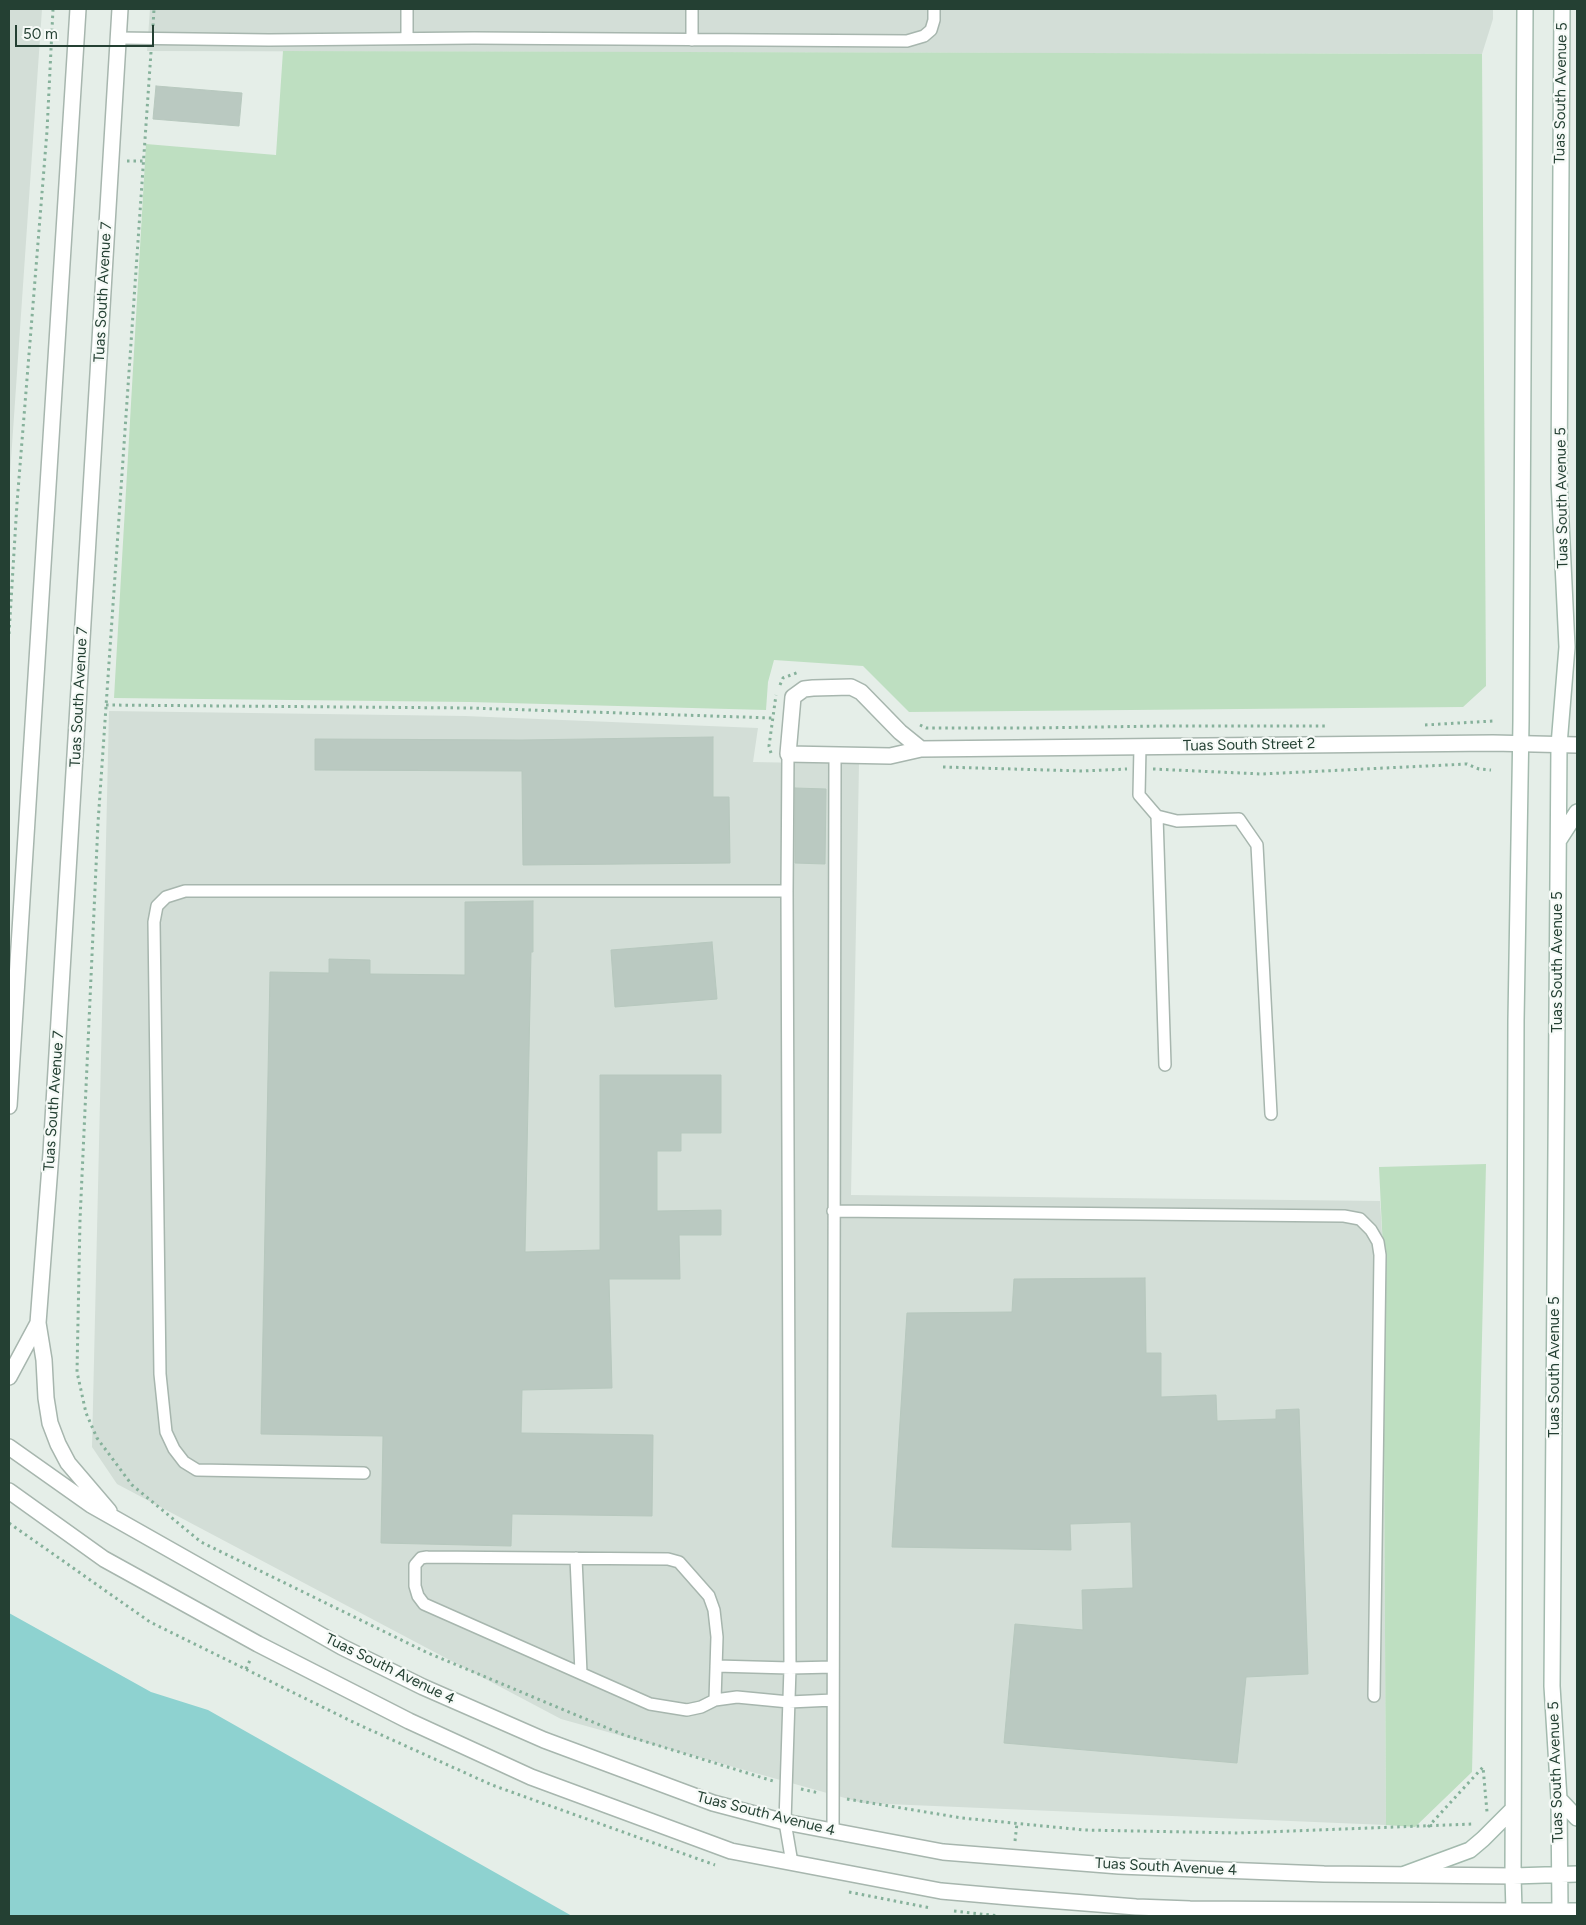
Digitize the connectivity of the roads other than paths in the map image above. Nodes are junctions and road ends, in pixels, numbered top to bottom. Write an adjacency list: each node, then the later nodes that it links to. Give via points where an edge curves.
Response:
1 (78, 9): 25 (street)
2 (120, 9): 8 (street, Tuas South Avenue 7)
3 (407, 9): 9 (lane)
4 (692, 9): 10 (lane)
5 (934, 9): 10 (lane, via 931,30 908,41)
6 (1525, 9): 13 (street)
7 (1562, 9): 11 (street, Tuas South Avenue 5, via 1560,480)
8 (118, 38): 9 (lane); 28 (street, Tuas South Avenue 7, via 52,1143)
9 (407, 38): 10 (lane)
10 (692, 40)
11 (1567, 647): 12 (street); 14 (street, Tuas South Avenue 5)
12 (1577, 669)
13 (1520, 743): 14 (street, Tuas South Street 2); 16 (street, Tuas South Street 2); 44 (street)
14 (1560, 745): 15 (street, Tuas South Street 2); 22 (street, Tuas South Avenue 5)
15 (1577, 745)
16 (1140, 747): 17 (street, Tuas South Street 2); 21 (lane, via 1139,795)
17 (921, 749): 18 (street, Tuas South Street 2, via 890,756); 19 (street, via 861,692 851,687 813,688 793,696)
18 (835, 756): 19 (street, Tuas South Street 2); 27 (lane)
19 (788, 757): 23 (lane)
20 (1577, 812): 22 (street)
21 (1157, 816): 24 (lane); 26 (lane, via 1177,821 1239,819 1257,845)
22 (1559, 841): 43 (street, Tuas South Avenue 5, via 1552,1686)
23 (787, 891): 31 (lane, via 185,890 166,897 157,906 154,922 160,1374 166,1432 184,1462 197,1470); 37 (lane)
24 (1165, 1065)
25 (9, 1106)
26 (1270, 1114)
27 (833, 1211): 36 (lane); 39 (lane, via 1344,1216 1360,1219 1378,1242 1380,1255)
28 (38, 1322): 29 (street, Tuas South Avenue 7); 33 (street, via 50,1423 58,1444 68,1463)
29 (9, 1377)
30 (9, 1447): 33 (street, Tuas South Avenue 4, via 91,1505)
31 (364, 1473)
32 (9, 1491): 48 (street, via 104,1559 258,1644 410,1722 549,1784 731,1851)
33 (118, 1520): 46 (street, Tuas South Avenue 4, via 342,1647 423,1687 544,1740 713,1803)
34 (576, 1558): 35 (lane, via 668,1559 679,1562 709,1596 714,1610); 38 (lane); 38 (lane, via 421,1558 415,1565 415,1586 424,1604)
35 (716, 1666): 37 (lane); 40 (lane)
36 (833, 1667): 37 (lane); 41 (lane)
37 (790, 1668): 42 (lane)
38 (581, 1673): 40 (lane, via 650,1704 686,1710)
39 (1374, 1696)
40 (715, 1700): 42 (lane, via 737,1697)
41 (833, 1700): 42 (lane); 47 (lane)
42 (789, 1702): 46 (lane)
43 (1559, 1799): 45 (street); 52 (street, Tuas South Avenue 5)
44 (1513, 1808): 49 (street, via 1470,1850); 51 (street)
45 (1577, 1818)
46 (785, 1822): 47 (street, Tuas South Avenue 4); 48 (lane)
47 (833, 1831): 49 (street, Tuas South Avenue 4, via 943,1852 1119,1866)
48 (792, 1863): 54 (street, via 941,1891)
49 (1405, 1874): 51 (street, Tuas South Avenue 4)
50 (1577, 1874): 52 (street, Tuas South Avenue 4)
51 (1513, 1876): 52 (street, Tuas South Avenue 4); 56 (street)
52 (1559, 1876): 57 (street, Tuas South Avenue 5)
53 (1577, 1911): 57 (street)
54 (1136, 1912): 55 (street)
55 (1443, 1914): 56 (street)
56 (1514, 1914): 57 (street)
57 (1560, 1914)

